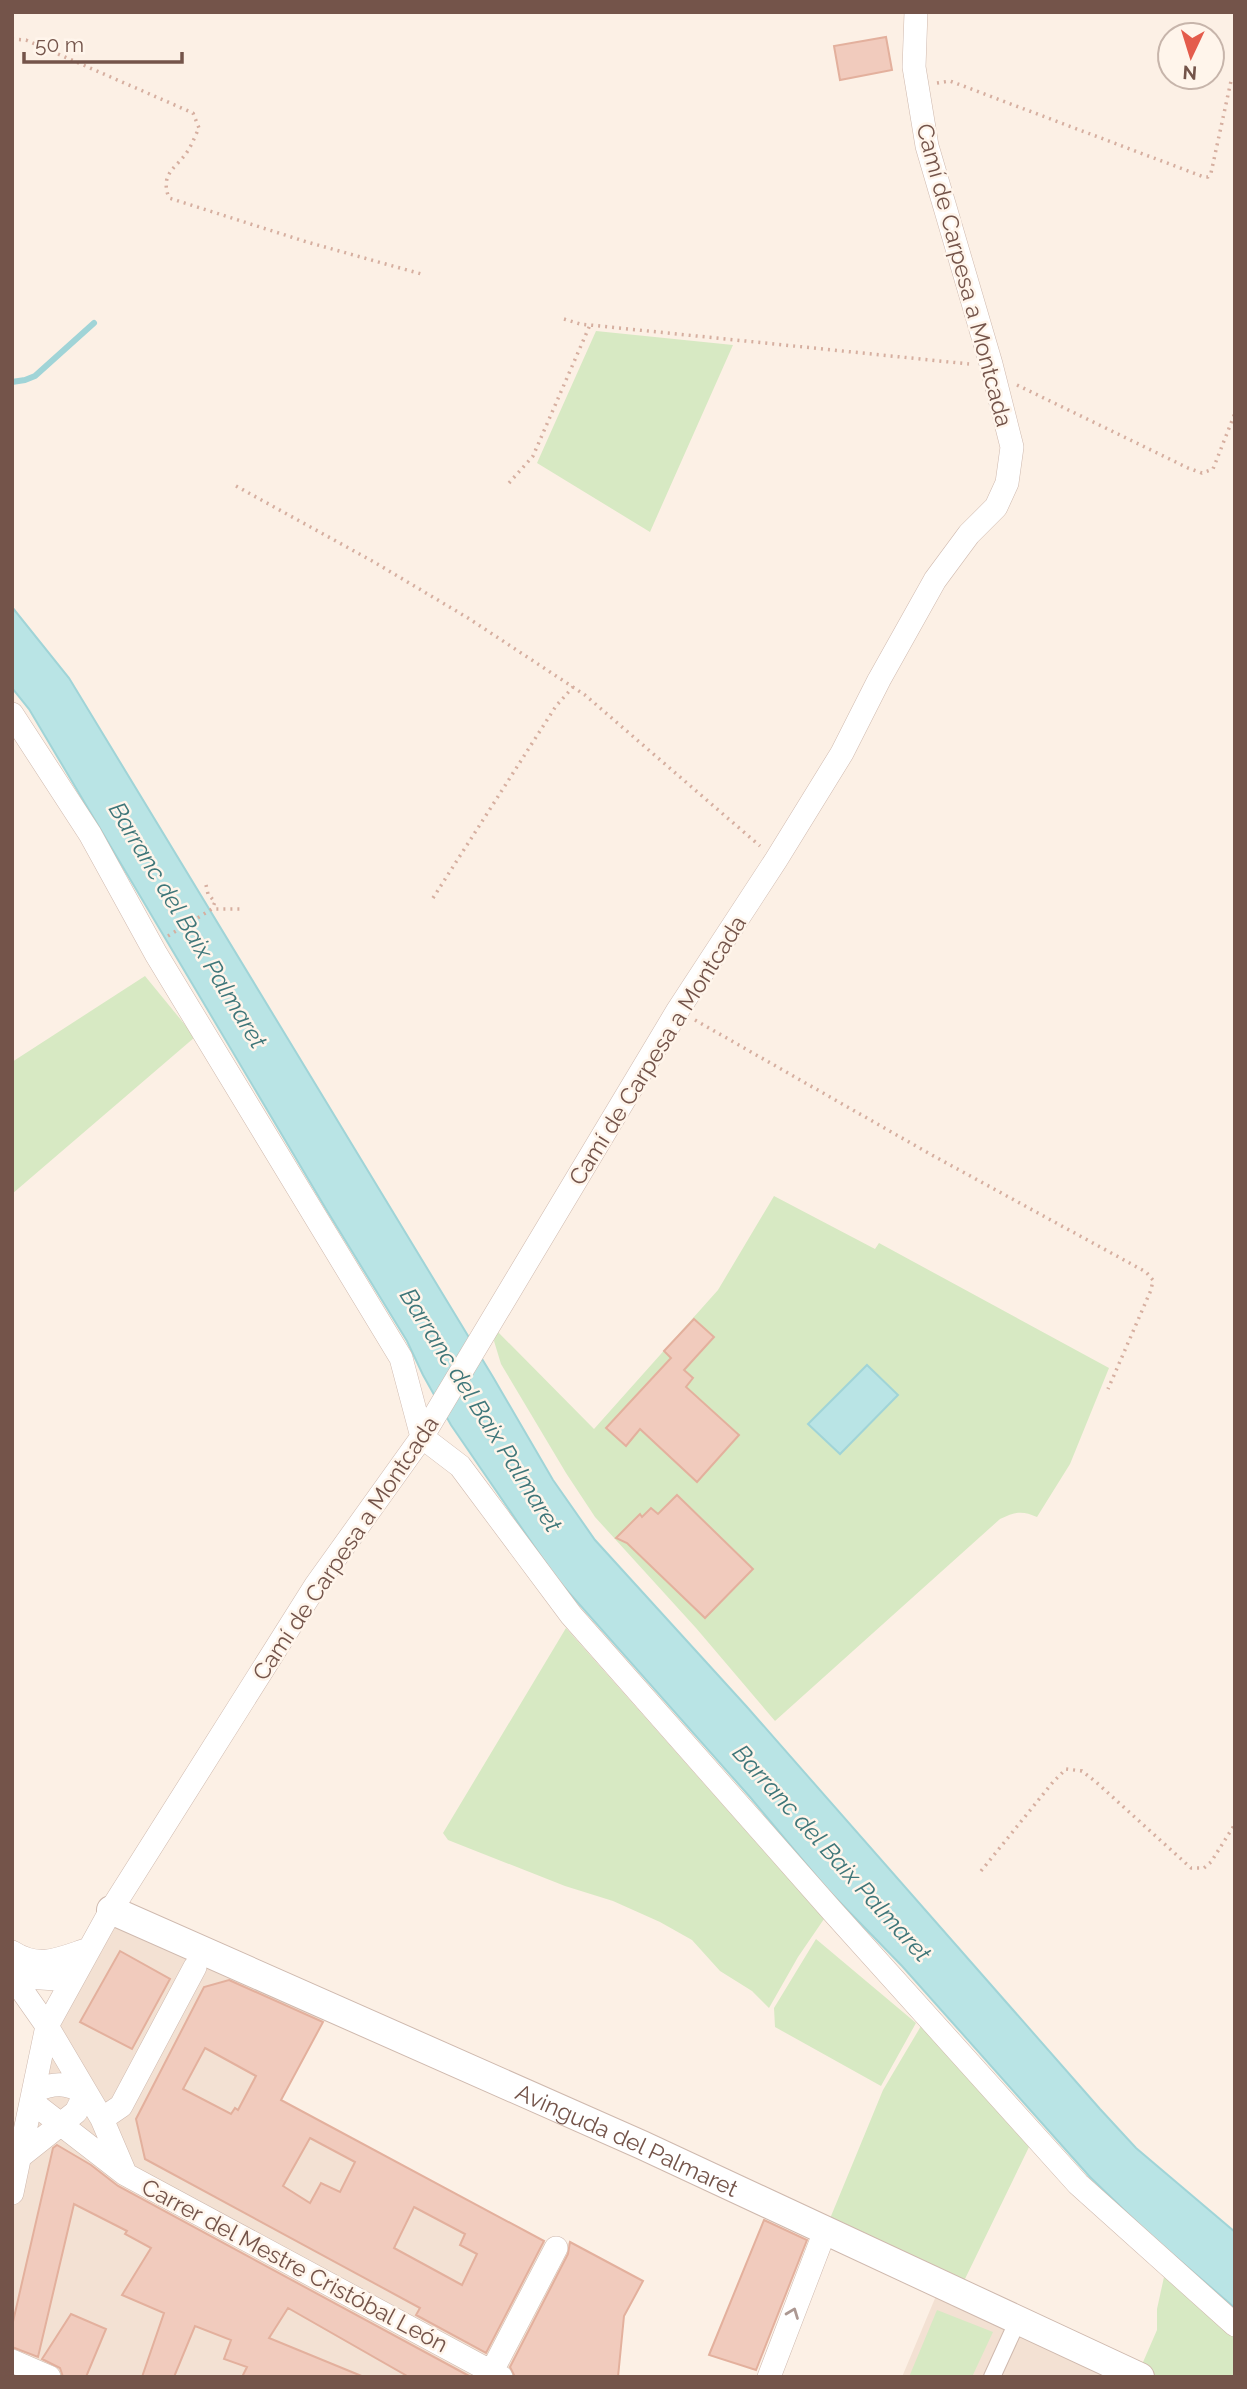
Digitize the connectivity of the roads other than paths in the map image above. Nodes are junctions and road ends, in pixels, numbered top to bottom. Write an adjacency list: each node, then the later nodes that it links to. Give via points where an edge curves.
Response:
1 (916, 12): 3 (street, Camí de Carpesa a Montcada, via 914,67 927,146 1012,447 1007,483 996,506 935,580 842,753 678,1010)
2 (12, 714): 3 (street, via 90,834 151,946 401,1358)
3 (426, 1430): 4 (street, Camí de Carpesa a Montcada, via 316,1585); 21 (street, via 460,1465 571,1615 1078,2184)
4 (111, 1910): 5 (street, Camí de Carpesa a Montcada); 18 (street, Avinguda del Palmaret)
5 (89, 1949): 9 (street); 9 (street, Camí de Carpesa a Montcada)
6 (12, 1952): 9 (street)
7 (195, 1967): 13 (street, via 121,2106)
8 (12, 1976): 9 (street); 10 (street, Carrer del Mestre Cristóbal León)
9 (56, 1981): 10 (street, Camí de Carpesa a Montcada)
10 (47, 2026): 11 (street, Carrer del Mestre Cristóbal León); 12 (street, Camí de Carpesa a Montcada)
11 (86, 2092): 12 (street, via 52,2084); 13 (street, Carrer del Mestre Cristóbal León); 14 (street, via 76,2112)
12 (33, 2097): 14 (street, Carrer del Mestre Cristóbal León); 15 (street, Camí de Carpesa a Montcada)
13 (102, 2119): 16 (street, Carrer del Mestre Cristóbal León)
14 (60, 2124): 15 (street); 16 (street, Carrer del Mestre Cristóbal León)
15 (22, 2155): 17 (street, Camí de Carpesa a Montcada)
16 (125, 2174): 23 (street, Carrer del Mestre Cristóbal León)
17 (12, 2193)
18 (825, 2231): 20 (street, Avinguda del Palmaret); 26 (street, one-way to 18)
19 (556, 2248): 23 (street)
20 (1018, 2320): 24 (street, Avinguda del Palmaret); 27 (street)
21 (1235, 2325)
22 (12, 2361): 25 (street)
23 (497, 2374)
24 (1131, 2375)
25 (49, 2377)
26 (768, 2377)
27 (992, 2377)

